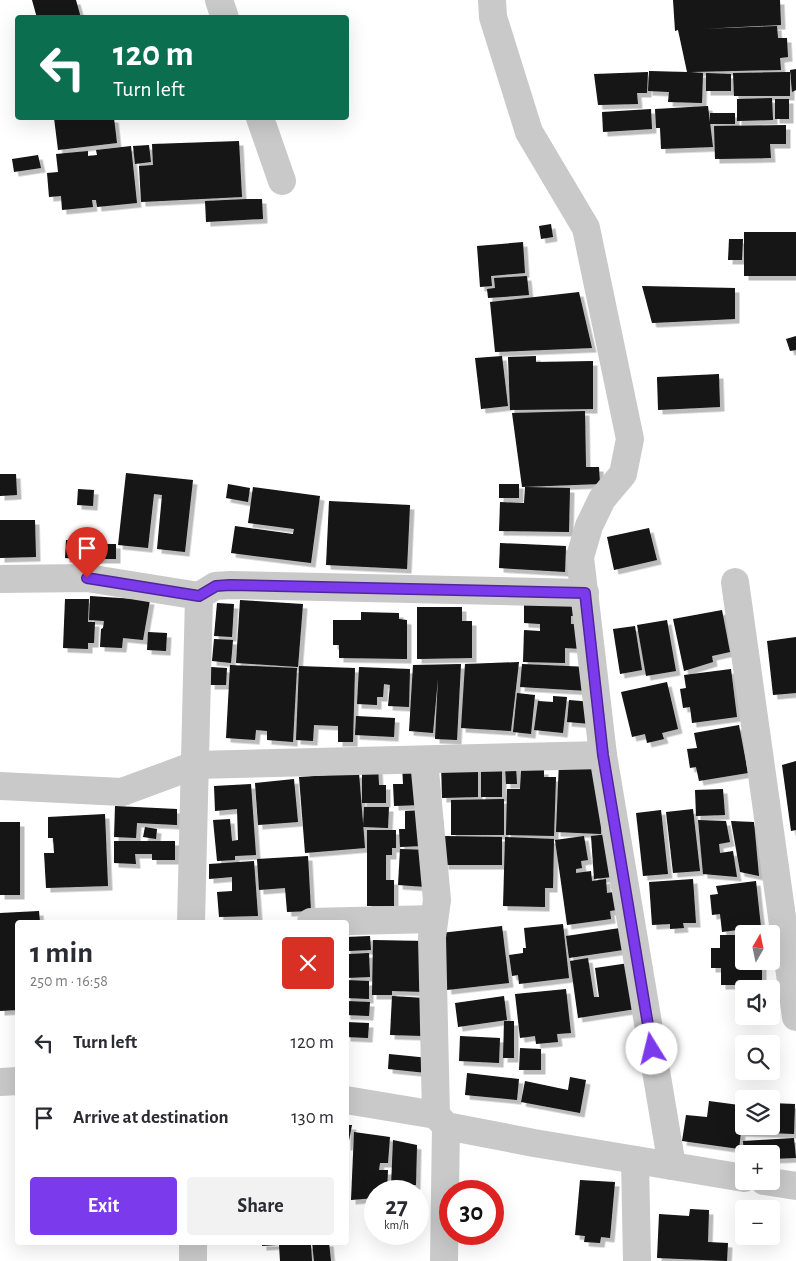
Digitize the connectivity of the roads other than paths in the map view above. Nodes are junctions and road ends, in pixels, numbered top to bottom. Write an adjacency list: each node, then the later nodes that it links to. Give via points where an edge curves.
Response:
1 (219, 0): 3 (street)
2 (492, 0): 8 (street, via 493,17 529,132 586,228 630,439 623,474 602,499 589,526 580,557)
3 (224, 15)
4 (261, 120): 5 (street)
5 (282, 181)
6 (0, 579): 9 (street, via 87,578)
7 (735, 582): 17 (street)
8 (585, 593): 9 (street, via 230,585 216,586); 10 (street)
9 (199, 596): 12 (street)
10 (603, 755): 11 (street); 23 (street)
11 (424, 760): 12 (street); 14 (street, via 437,900)
12 (195, 765): 13 (street, via 122,792); 15 (street)
13 (0, 786)
14 (434, 919): 16 (street); 21 (street)
15 (191, 920)
16 (349, 921)
17 (796, 1017)
18 (15, 1081): 19 (street)
19 (0, 1082)
20 (349, 1101): 21 (street)
21 (441, 1120): 22 (street); 29 (street)
22 (635, 1160): 23 (street); 30 (street)
23 (672, 1166): 24 (street)
24 (735, 1176)
25 (780, 1184): 26 (street)
26 (796, 1186)
27 (193, 1245): 28 (street)
28 (194, 1261)
29 (444, 1261)
30 (637, 1261)

